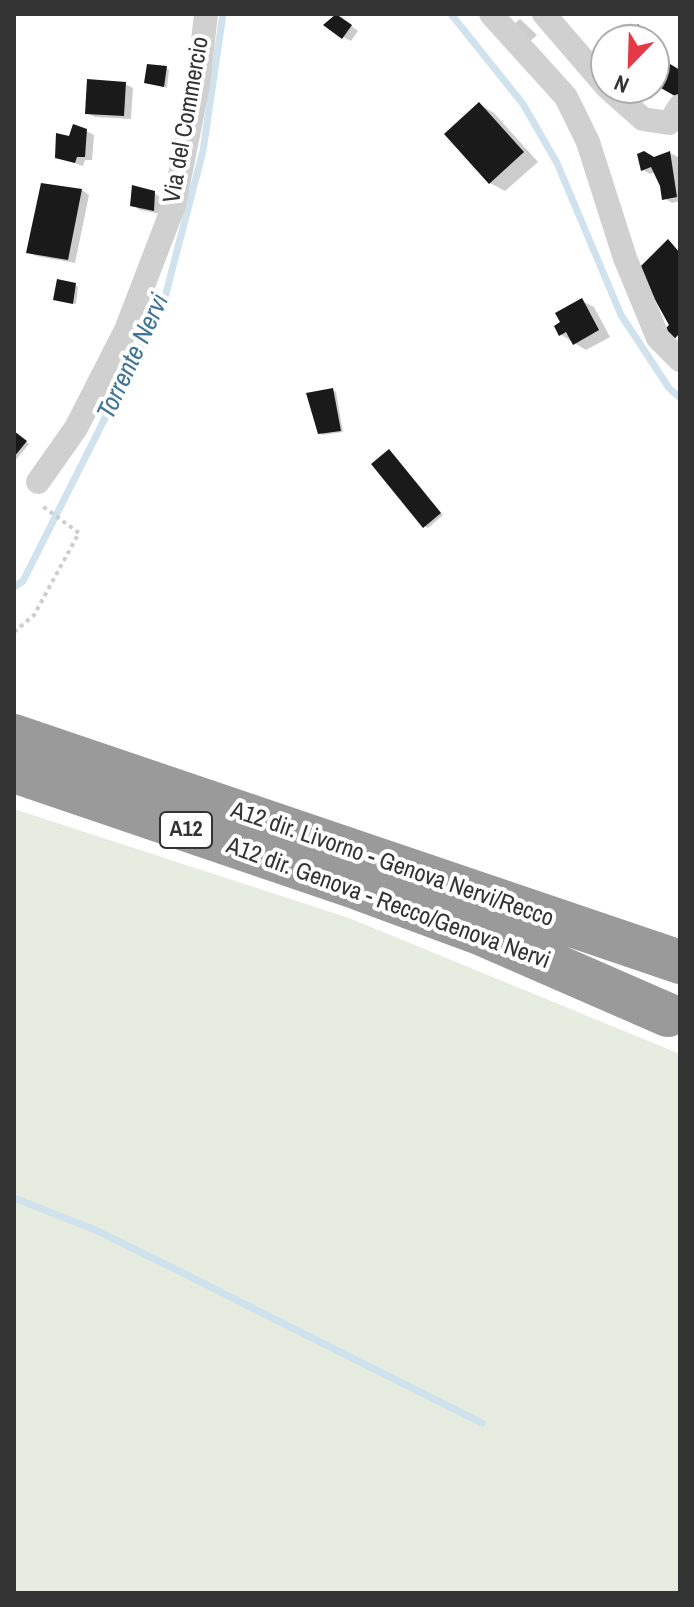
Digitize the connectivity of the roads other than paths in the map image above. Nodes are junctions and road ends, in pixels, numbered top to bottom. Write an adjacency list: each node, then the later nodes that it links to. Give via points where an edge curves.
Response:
1 (206, 14): 8 (street, Via del Commercio, via 174,205 126,330 76,428)
2 (491, 14): 7 (street, via 566,97 588,142 625,258 658,338)
3 (544, 14): 4 (street)
4 (590, 67)
5 (626, 104): 6 (street, via 643,119 669,123)
6 (680, 106)
7 (680, 360)
8 (38, 482)
9 (14, 736): 11 (highway, A12 dir. Livorno - Genova Nervi/Recco / A12)
10 (14, 771): 11 (highway, A12 dir. Genova - Recco/Genova Nervi / A12)
11 (362, 873): 12 (highway, A12 dir. Livorno - Genova Nervi/Recco / A12); 13 (highway, A12 dir. Genova - Recco/Genova Nervi / A12, via 480,933)
12 (680, 962)
13 (668, 1015)

